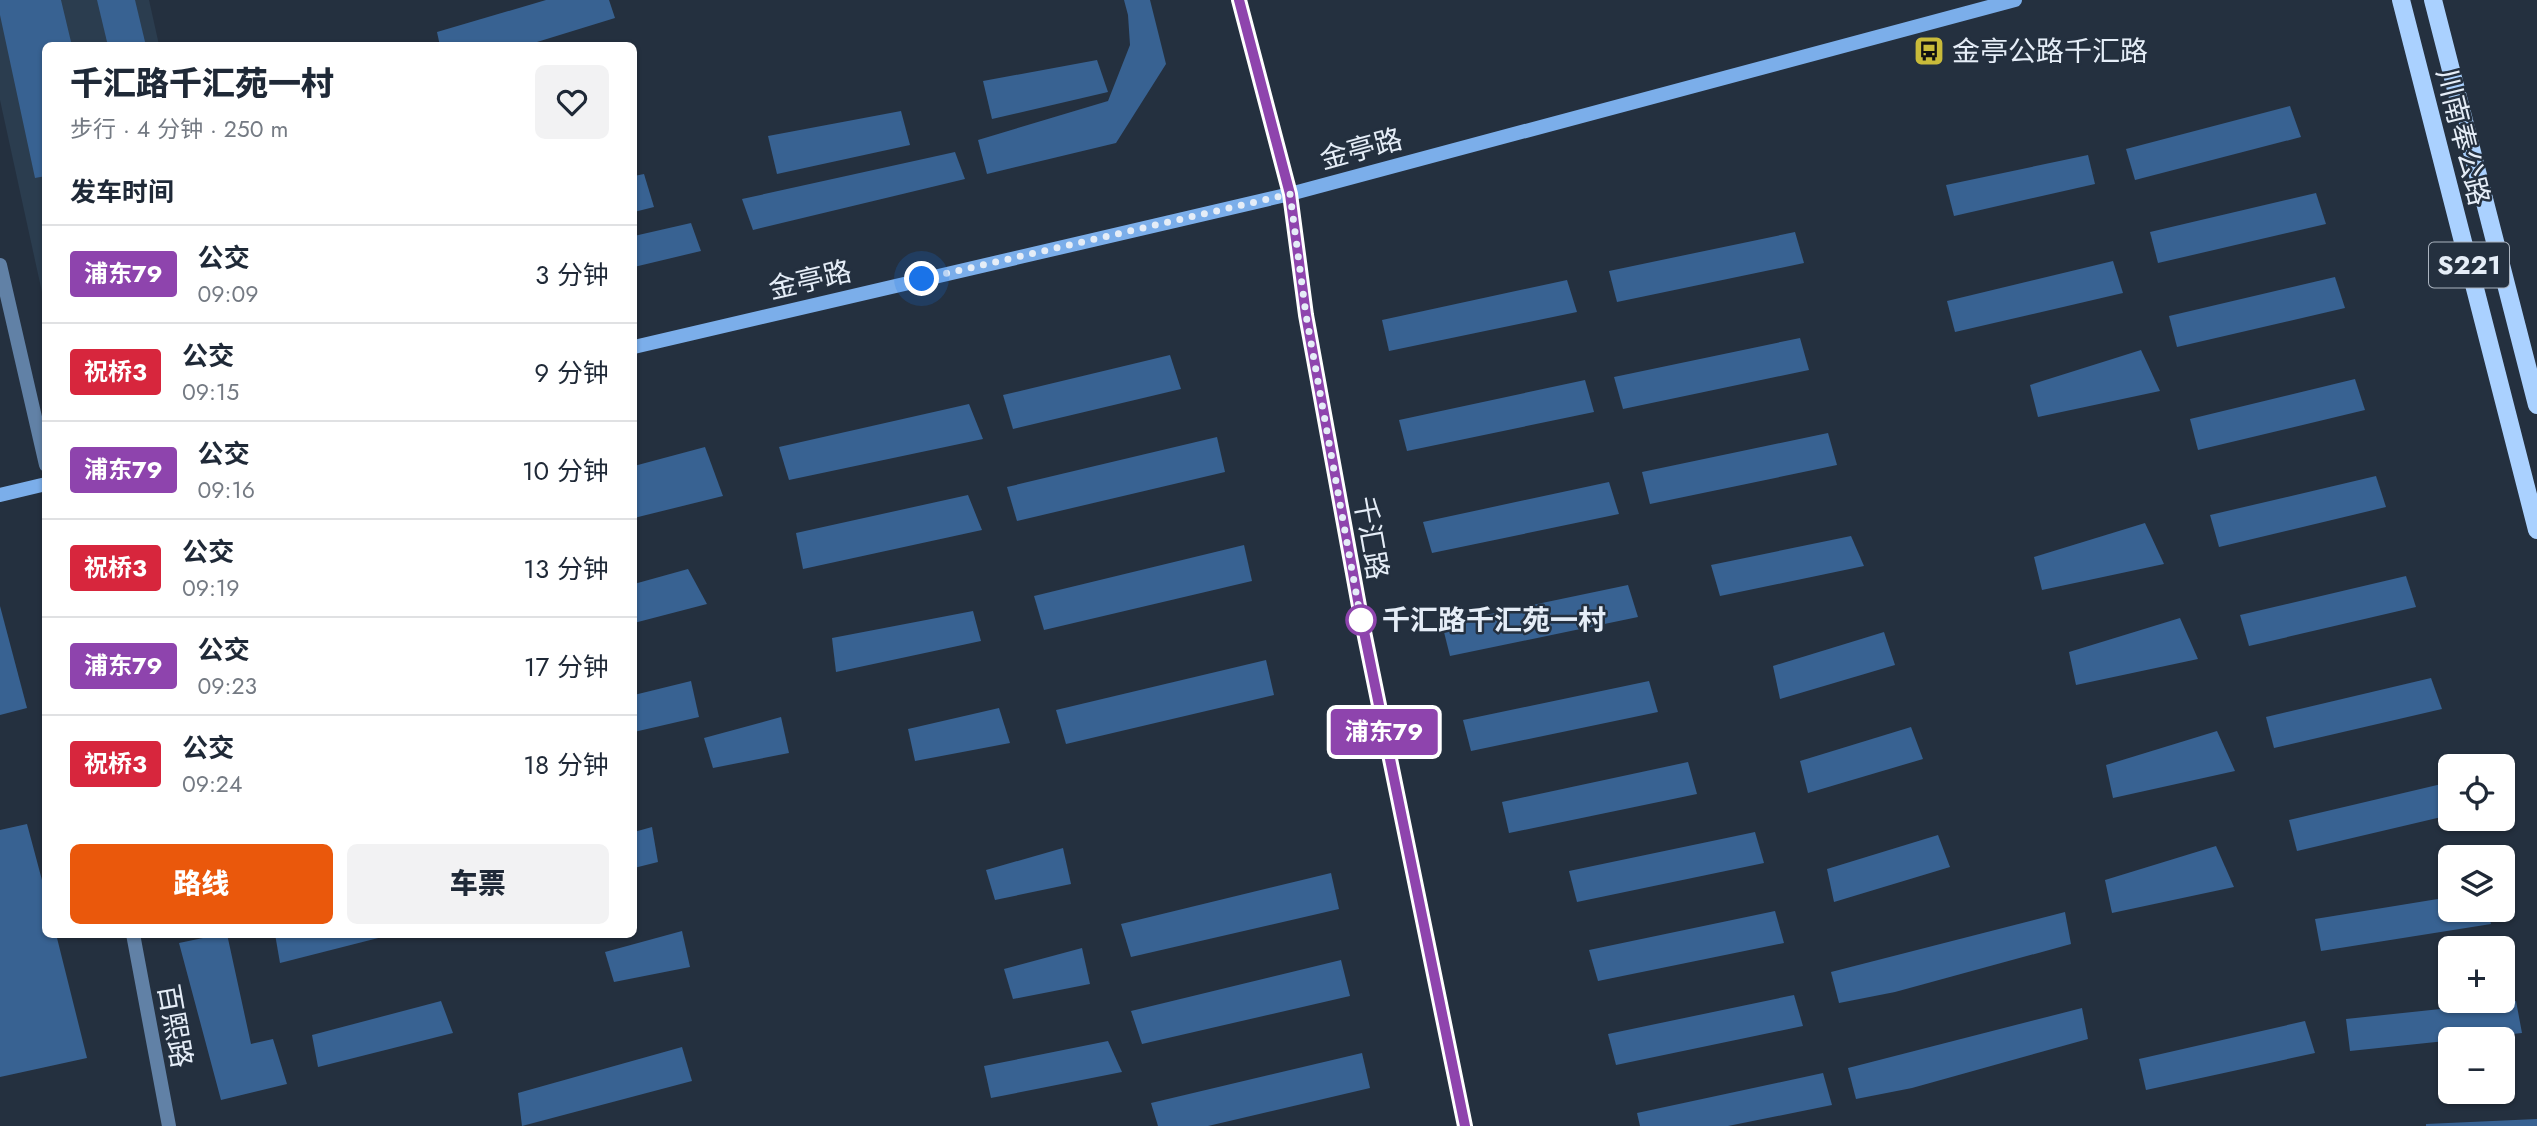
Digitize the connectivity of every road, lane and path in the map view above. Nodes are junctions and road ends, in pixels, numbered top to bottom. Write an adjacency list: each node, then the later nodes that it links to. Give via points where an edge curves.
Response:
1 (1239, 0): 5 (street, 千汇路)
2 (2015, 0): 5 (main road, 金亭路)
3 (2401, 0): 12 (main road, 川南奉公路 / S221)
4 (2433, 0): 8 (main road, 川南奉公路 / S221)
5 (1290, 194): 7 (main road, 金亭路); 15 (street, 千汇路, via 1306,315 1358,604)
6 (0, 265): 9 (street)
7 (637, 346)
8 (2537, 405)
9 (42, 447)
10 (42, 485): 11 (main road)
11 (0, 495)
12 (2537, 530)
13 (134, 938): 14 (street, 百熙路)
14 (169, 1126)
15 (1465, 1126)

